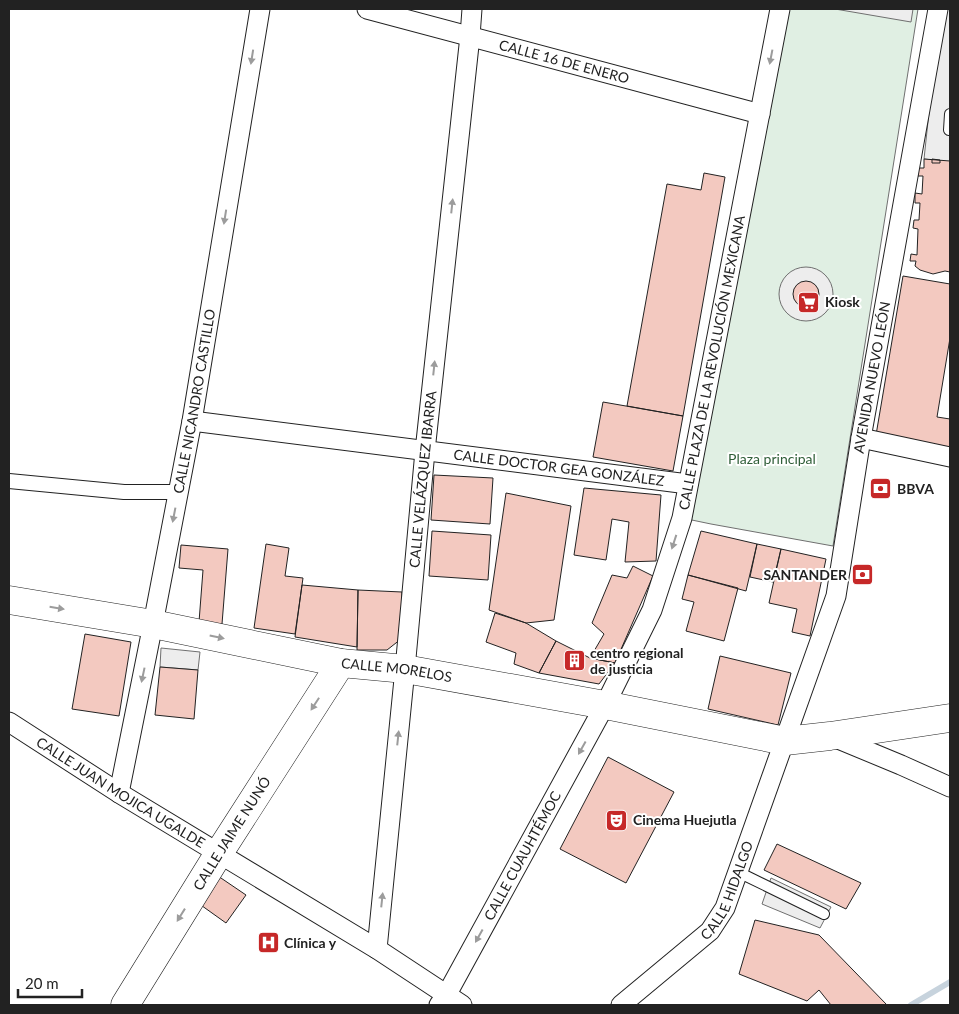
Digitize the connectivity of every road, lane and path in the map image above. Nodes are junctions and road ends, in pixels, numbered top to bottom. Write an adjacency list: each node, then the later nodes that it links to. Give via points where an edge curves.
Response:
1 (260, 9): 10 (street, CALLE NICANDRO CASTILLO, one-way to 10)
2 (367, 9): 6 (street, CALLE 16 DE ENERO)
3 (472, 9): 6 (street, CALLE VELÁZQUEZ IBARRA)
4 (780, 9): 7 (street, CALLE PLAZA DE LA REVOLUCIÓN MEXICANA, one-way to 7)
5 (938, 9): 11 (street, AVENIDA NUEVO LEÓN)
6 (470, 36): 7 (street, CALLE 16 DE ENERO); 12 (street, CALLE VELÁZQUEZ IBARRA, one-way to 6)
7 (760, 114): 15 (street, CALLE PLAZA DE LA REVOLUCIÓN MEXICANA)
8 (950, 114): 9 (lane)
9 (949, 130)
10 (192, 421): 12 (street, CALLE DOCTOR GEA GONZÁLEZ); 16 (street, CALLE NICANDRO CASTILLO)
11 (861, 438): 13 (street); 25 (street, AVENIDA NUEVO LEÓN, via 836,596)
12 (425, 451): 15 (street, CALLE DOCTOR GEA GONZÁLEZ); 20 (street, CALLE VELÁZQUEZ IBARRA)
13 (950, 457)
14 (9, 481): 16 (street, via 124,492)
15 (688, 484): 21 (street, CALLE PLAZA DE LA REVOLUCIÓN MEXICANA, one-way to 21, via 682,518 652,610)
16 (178, 492): 18 (street, CALLE NICANDRO CASTILLO, one-way to 18)
17 (9, 600): 18 (main road, CALLE MORELOS, one-way to 18)
18 (153, 624): 19 (main road, CALLE MORELOS, one-way to 19); 27 (street, CALLE NICANDRO CASTILLO, one-way to 27)
19 (341, 663): 20 (main road, CALLE MORELOS); 28 (main road, CALLE JAIME NUNÓ, one-way to 28)
20 (405, 669): 21 (main road, CALLE MORELOS); 31 (street, CALLE VELÁZQUEZ IBARRA, one-way to 20)
21 (606, 705): 25 (main road, CALLE MORELOS); 32 (street, CALLE CUAUHTÉMOC, one-way to 32)
22 (950, 718): 24 (main road, CALLE MORELOS)
23 (9, 722): 27 (street, CALLE JUAN MOJICA UGALDE)
24 (830, 736): 25 (main road, CALLE MORELOS); 26 (street)
25 (785, 740): 29 (street, CALLE HIDALGO)
26 (950, 787)
27 (119, 793): 28 (street, CALLE JUAN MOJICA UGALDE)
28 (219, 853): 31 (street, CALLE JUAN MOJICA UGALDE); 33 (main road, CALLE JAIME NUNÓ, one-way to 33)
29 (738, 872): 30 (lane); 35 (street, CALLE HIDALGO, via 725,908 710,932)
30 (824, 914)
31 (377, 949): 32 (street, CALLE JUAN MOJICA UGALDE)
32 (443, 1000): 34 (street, CALLE JUAN MOJICA UGALDE)
33 (125, 1005)
34 (462, 1005)
35 (621, 1005)

